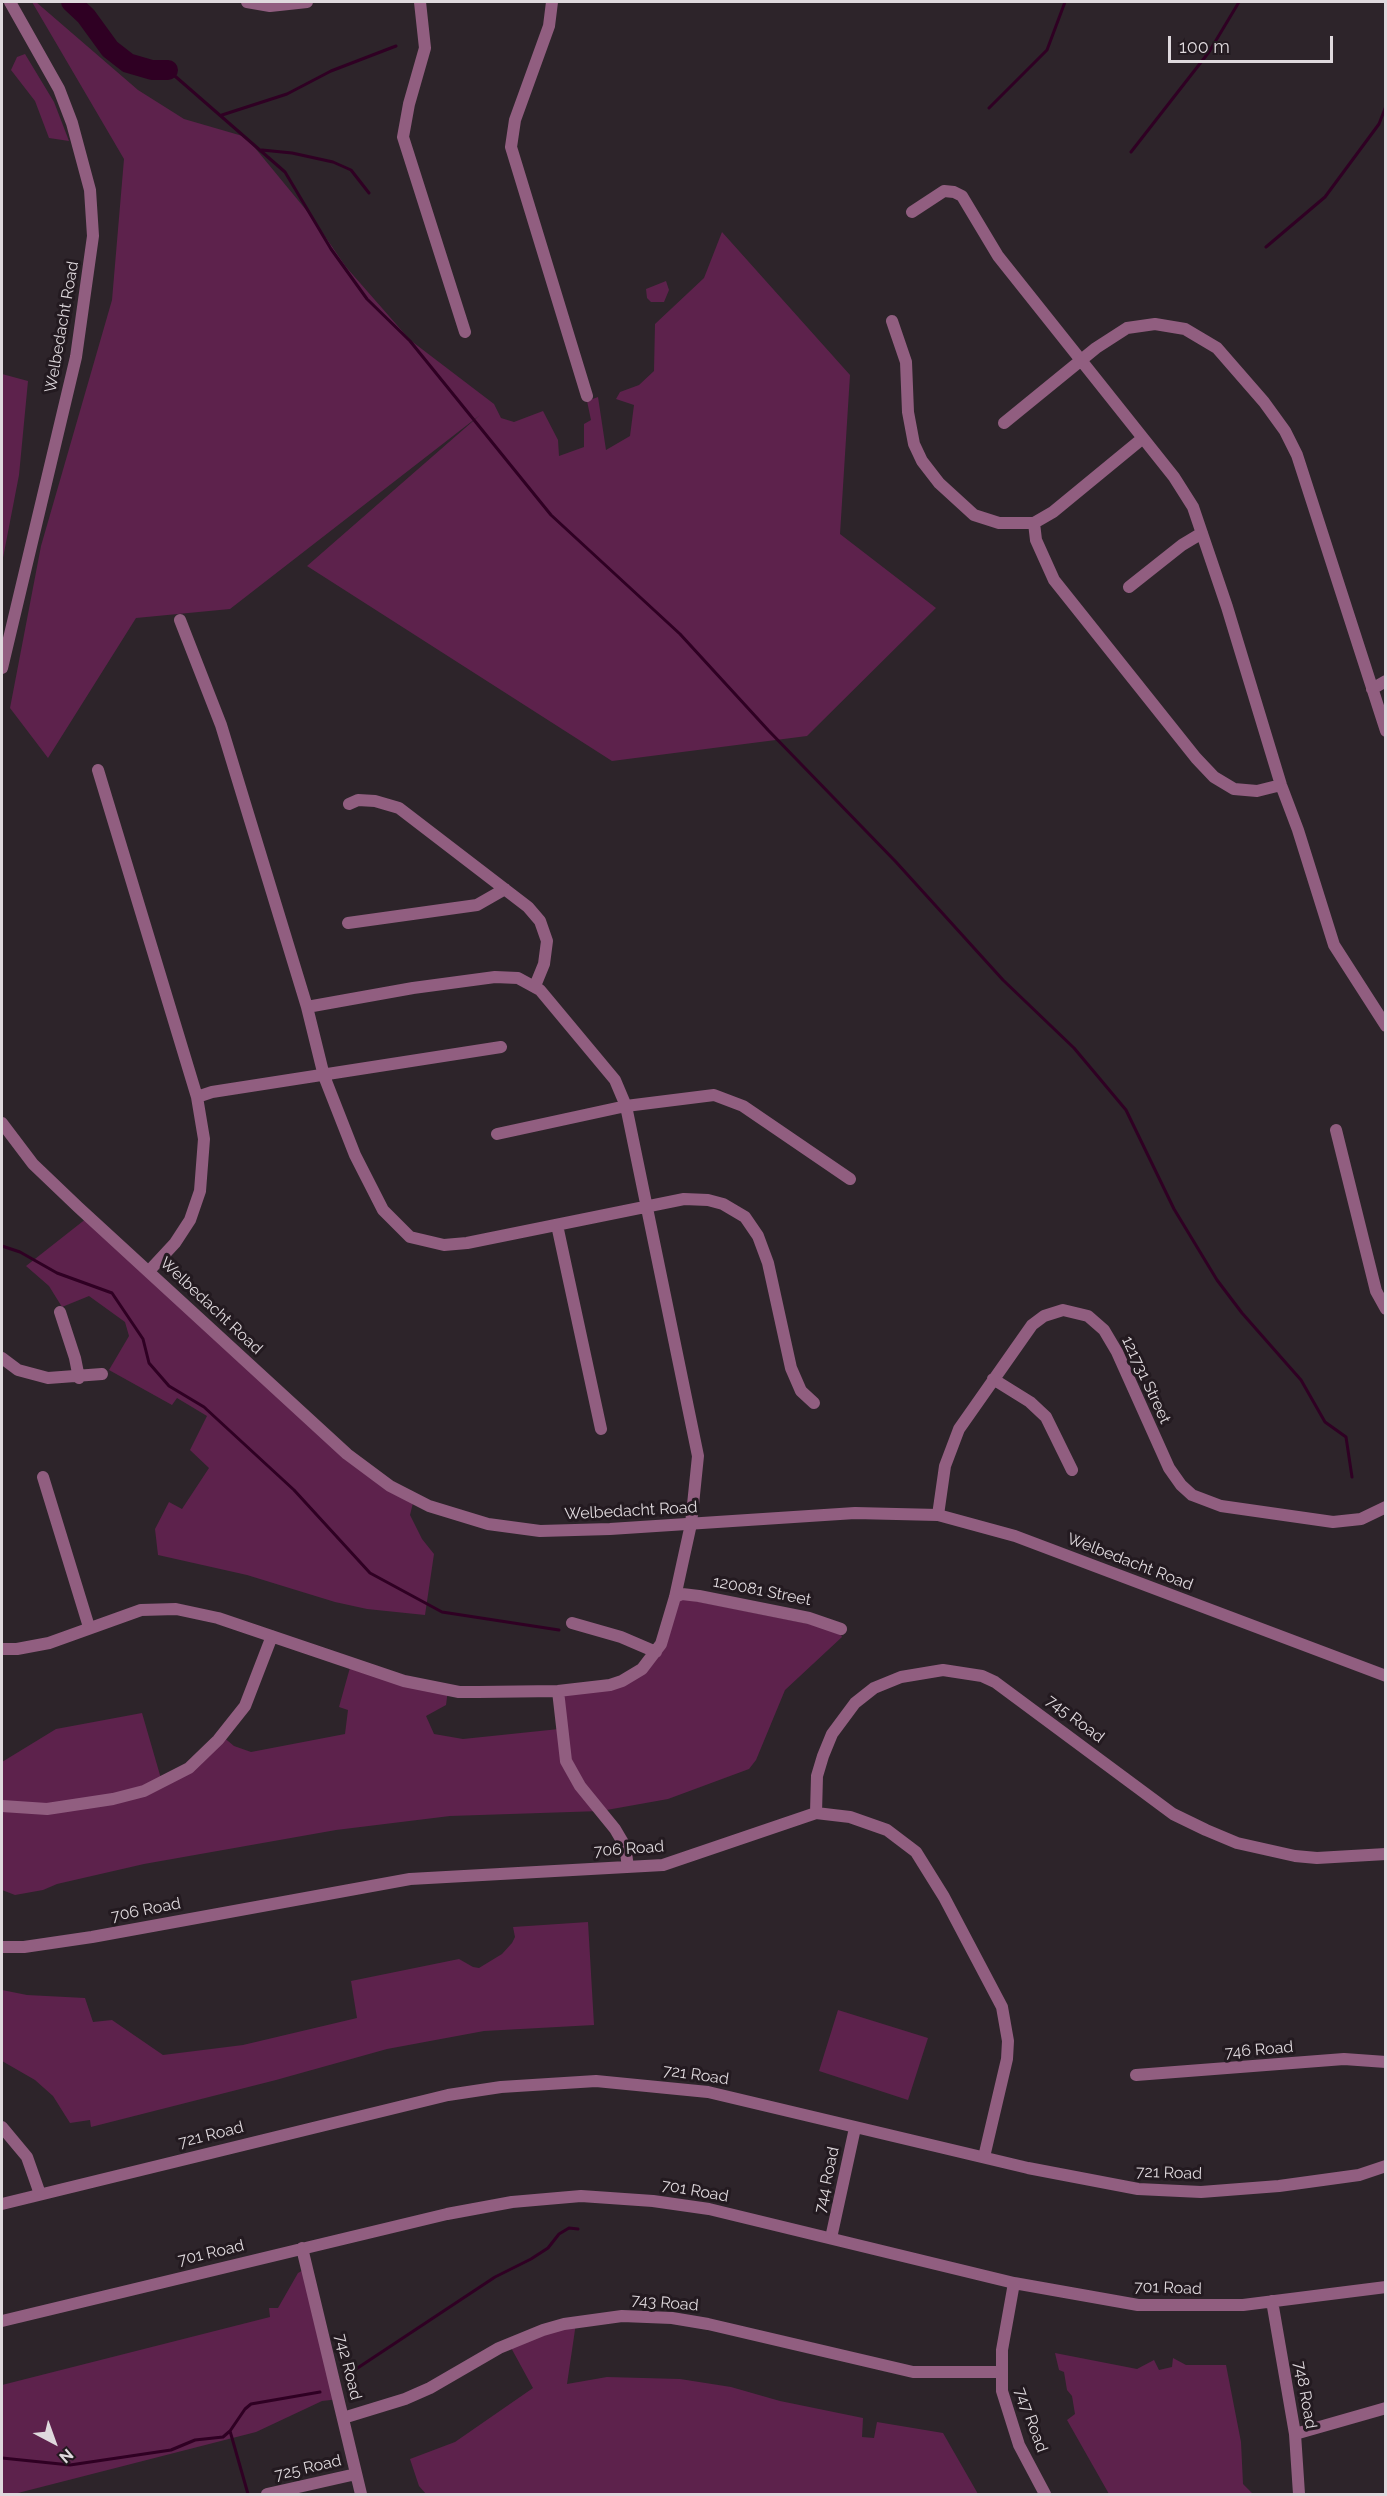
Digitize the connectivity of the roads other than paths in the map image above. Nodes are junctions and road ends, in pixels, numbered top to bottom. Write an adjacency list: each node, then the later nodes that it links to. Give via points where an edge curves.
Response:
1 (10, 2): 17 (street, Welbedacht Road, via 59,90 72,123 90,190 93,236 76,357)
2 (247, 2): 3 (street, via 270,6)
3 (307, 2)
4 (420, 2): 8 (street, via 425,48 408,104 403,137 445,288)
5 (552, 2): 10 (street, via 549,26 515,120 511,147)
6 (912, 212): 9 (street, via 944,191 962,196 998,256)
7 (892, 321): 13 (street, via 908,376 910,431 922,461 939,483 974,515 999,523)
8 (465, 332)
9 (1082, 360): 11 (street); 12 (street); 19 (street, via 1114,334 1155,324 1192,332 1229,360 1274,416 1297,454)
10 (587, 396)
11 (1004, 423)
12 (1143, 438): 13 (street, via 1067,502); 14 (street, via 1174,477)
13 (1034, 522): 22 (street, via 1036,540 1054,580 1196,758 1214,777 1234,789 1257,791)
14 (1202, 533): 15 (street); 22 (street)
15 (1129, 587)
16 (180, 620): 27 (street, via 221,725)
17 (2, 668)
18 (1386, 681): 19 (street)
19 (1372, 688): 20 (street)
20 (1386, 731)
21 (98, 770): 31 (street)
22 (1281, 785): 28 (street, via 1334,945)
23 (349, 804): 24 (street, via 375,801 399,808)
24 (505, 889): 25 (street, via 477,905); 26 (street, via 534,913 544,930 547,952)
25 (348, 923)
26 (535, 986): 27 (street, via 518,978 495,977 356,996); 32 (street, via 609,1071)
27 (307, 1007): 30 (street)
28 (1386, 1026)
29 (501, 1047): 30 (street)
30 (324, 1076): 31 (street); 38 (street, via 374,1195 402,1232 420,1241 453,1245)
31 (197, 1097): 39 (street, via 204,1139 200,1191 183,1232)
32 (626, 1107): 35 (street); 36 (street, via 694,1095 722,1096); 37 (street)
33 (2, 1123): 39 (street, Welbedacht Road, via 33,1164)
34 (1336, 1130): 40 (street, via 1376,1291)
35 (497, 1134)
36 (850, 1179)
37 (646, 1206): 38 (street); 46 (street, via 684,1199 708,1200 731,1207 751,1224 768,1263 791,1368 801,1391); 52 (street, via 697,1448 699,1466)
38 (557, 1225): 47 (street)
39 (149, 1271): 52 (street, Welbedacht Road, via 347,1454 414,1499 488,1524 540,1531)
40 (1386, 1309)
41 (60, 1312): 44 (street)
42 (2, 1358): 44 (street, via 18,1370 36,1376)
43 (102, 1374): 44 (street)
44 (79, 1378)
45 (993, 1379): 48 (street, via 1046,1417); 50 (street, 121731 Street, via 1038,1320 1064,1310 1081,1313 1104,1330 1168,1468 1192,1495 1221,1506 1324,1522 1361,1519); 51 (street, 121731 Street, via 952,1442)
46 (814, 1404)
47 (601, 1429)
48 (1072, 1470)
49 (43, 1477): 55 (street)
50 (1386, 1507)
51 (938, 1515): 52 (street, Welbedacht Road, via 855,1513); 60 (street, Welbedacht Road, via 1015,1536)
52 (690, 1524): 53 (street)
53 (675, 1597): 56 (street, 120081 Street, via 699,1596 809,1618); 59 (street, via 666,1634)
54 (572, 1623): 59 (street)
55 (89, 1627): 57 (street, via 141,1610 176,1609); 58 (street, via 39,1645)
56 (841, 1629)
57 (272, 1636): 61 (street, via 429,1687 478,1692); 62 (street, via 245,1706 189,1768 144,1791 113,1799 47,1809)
58 (2, 1649)
59 (656, 1652): 61 (street, via 642,1669 622,1681)
60 (1386, 1676)
61 (558, 1691): 65 (street, via 568,1767 615,1829 625,1846)
62 (2, 1806)
63 (816, 1813): 64 (street, 745 Road, via 817,1776 823,1756 832,1734 855,1703 883,1684 919,1672 943,1670 995,1682 1173,1814 1237,1843 1317,1858); 65 (street, 706 Road, via 681,1860); 71 (street, 706 Road, via 869,1822 916,1852 993,1986 1002,2007 1008,2041 1003,2080)
64 (1386, 1854)
65 (628, 1867): 66 (street, 706 Road, via 410,1879 92,1937)
66 (2, 1947)
67 (1386, 2062): 68 (street, 746 Road, via 1344,2059)
68 (1136, 2075)
69 (2, 2127): 73 (street, via 27,2157)
70 (855, 2128): 71 (street, 721 Road); 73 (street, 721 Road, via 755,2102 663,2086 596,2081 501,2087 438,2098); 75 (street, 744 Road)
71 (984, 2157): 72 (street, 721 Road, via 1088,2181 1201,2192 1359,2175)
72 (1386, 2166)
73 (40, 2194): 74 (street, 721 Road)
74 (2, 2204)
75 (831, 2238): 76 (street, 701 Road, via 681,2204 581,2196 478,2208); 77 (street, 701 Road)
76 (302, 2248): 80 (street, 701 Road); 83 (street, 742 Road)
77 (1014, 2283): 79 (street, 701 Road, via 1138,2305 1202,2307); 81 (street, 747 Road)
78 (1386, 2287): 79 (street, 701 Road)
79 (1272, 2301): 84 (street, 748 Road)
80 (2, 2320)
81 (1000, 2372): 83 (street, 743 Road, via 913,2372 708,2324 644,2315 622,2316 543,2330 499,2348 430,2388); 88 (street, 747 Road, via 1003,2399 1014,2430)
82 (1386, 2408): 84 (street)
83 (343, 2418): 85 (street, 742 Road)
84 (1295, 2434): 89 (street, 748 Road)
85 (356, 2474): 86 (street, 725 Road); 87 (street, 742 Road)
86 (267, 2494)
87 (361, 2494)
88 (1045, 2494)
89 (1299, 2494)

